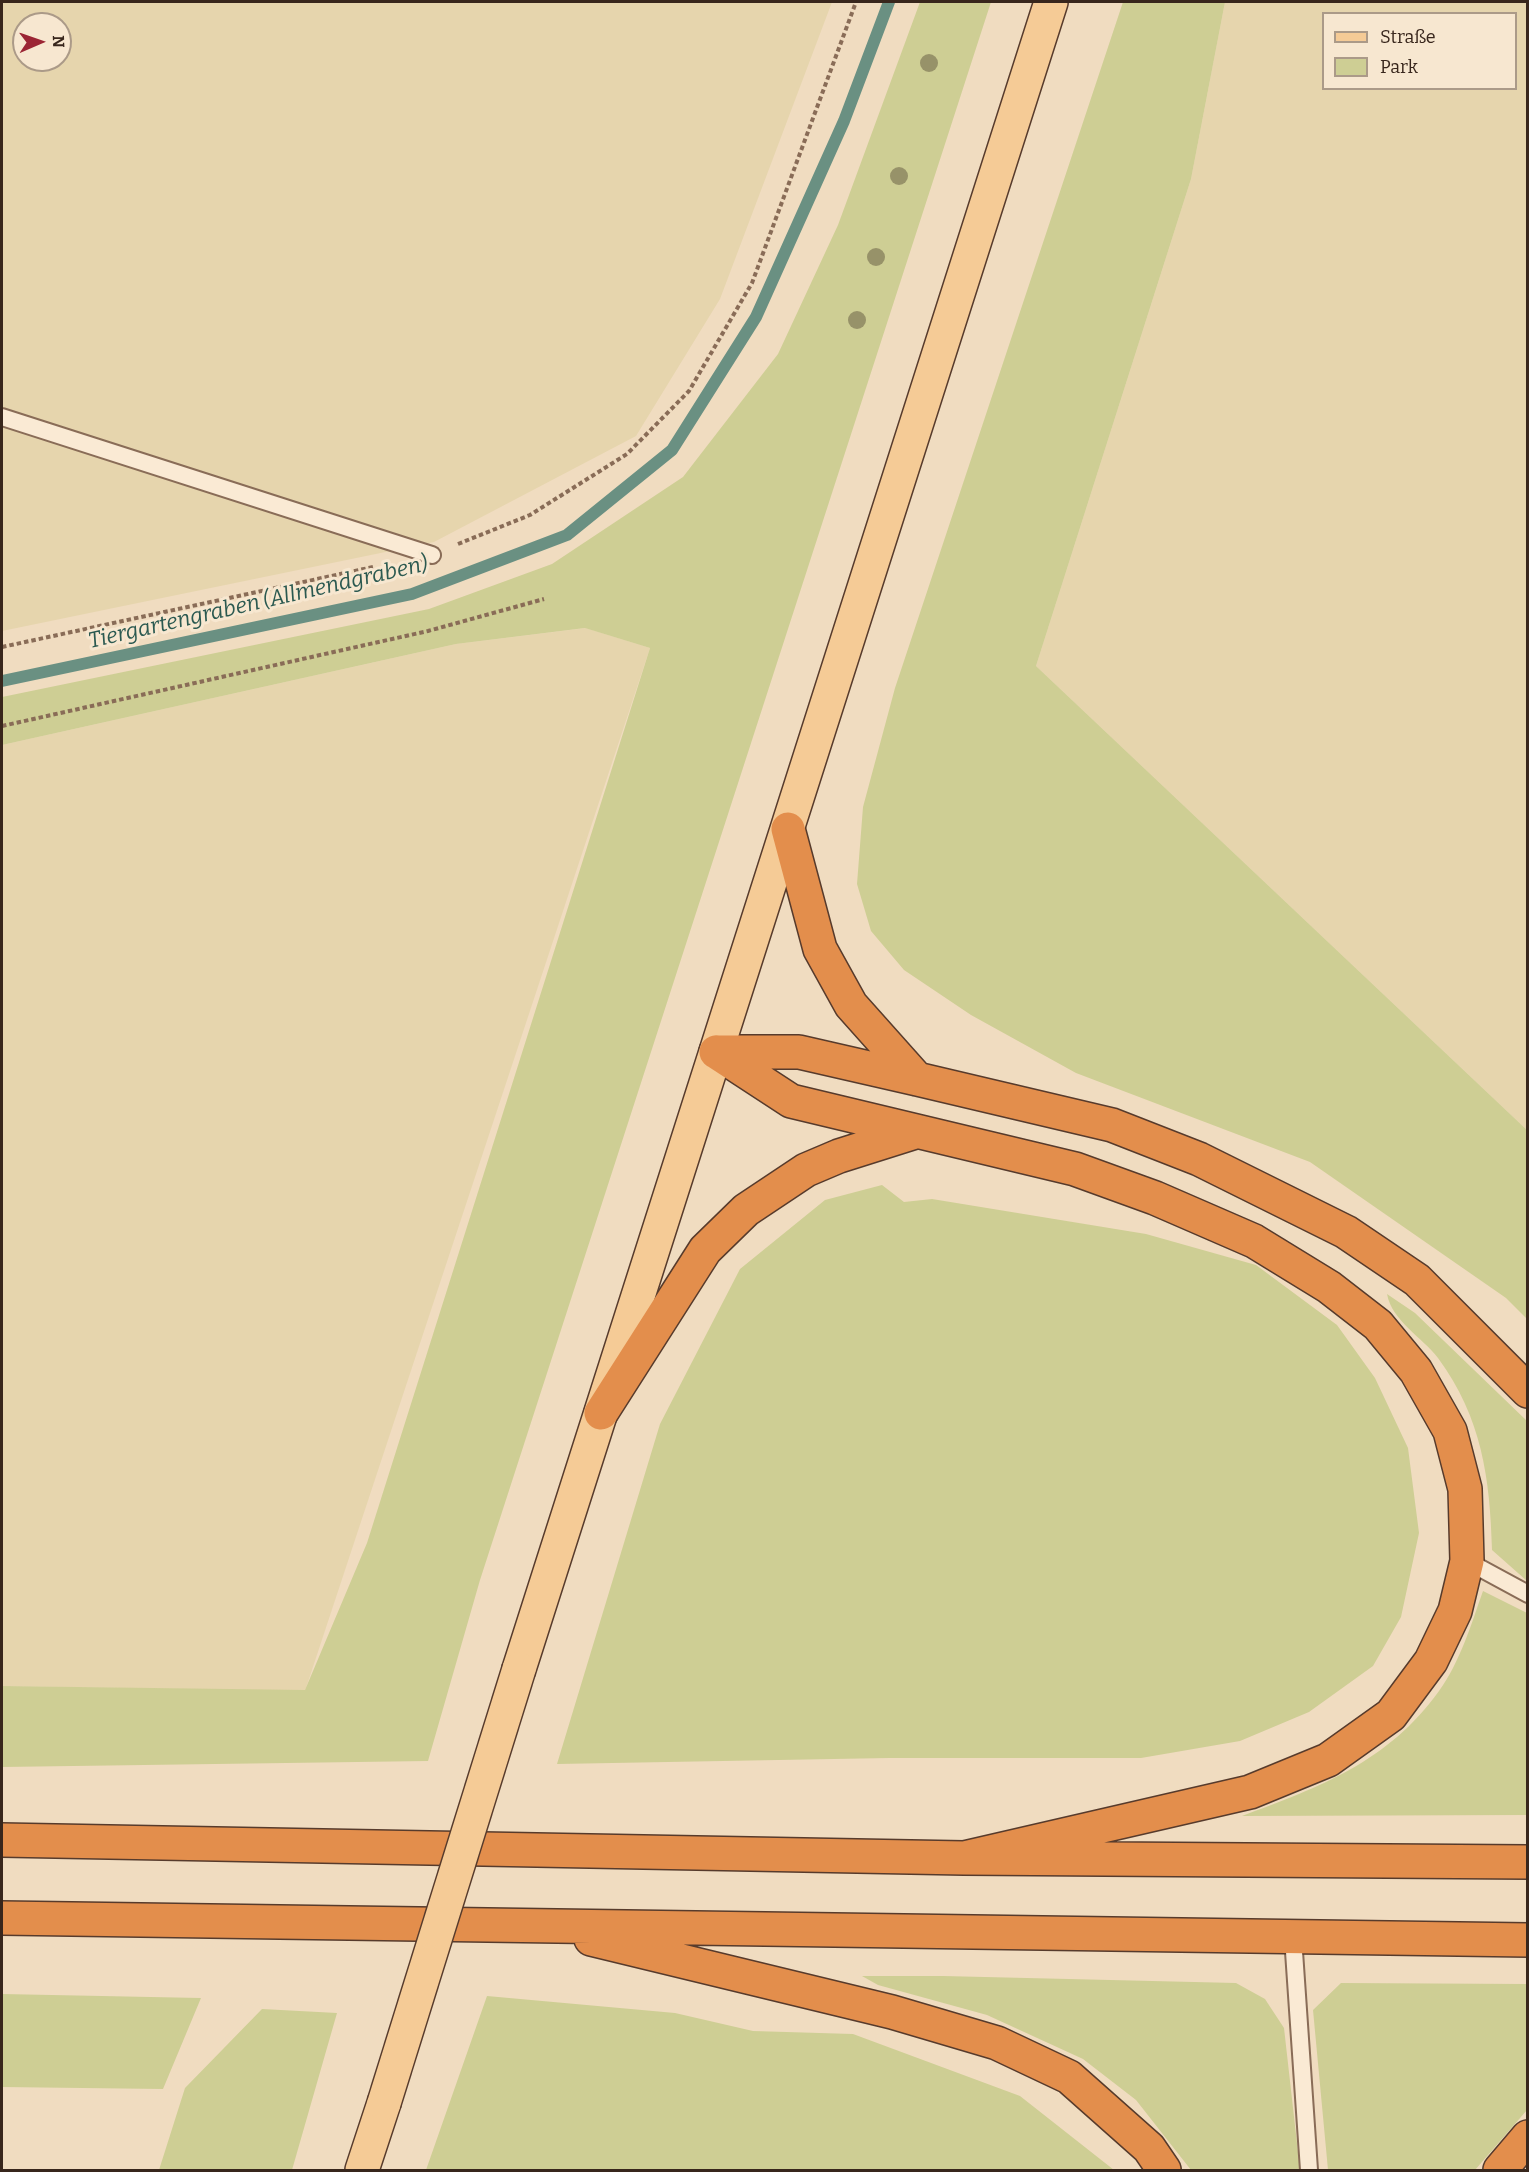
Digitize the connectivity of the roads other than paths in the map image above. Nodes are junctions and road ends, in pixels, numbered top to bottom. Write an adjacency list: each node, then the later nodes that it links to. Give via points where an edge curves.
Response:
1 (1051, 2): 4 (main road)
2 (2, 417): 3 (lane)
3 (432, 555)
4 (788, 829): 5 (main road); 6 (highway, via 820,949 851,1005)
5 (716, 1052): 6 (highway, via 799,1052); 7 (highway, via 791,1101); 9 (main road)
6 (916, 1078): 8 (highway, via 1112,1125 1199,1159 1291,1203 1346,1232 1417,1280)
7 (915, 1132): 9 (highway, via 806,1170 746,1210 705,1250); 10 (highway, via 1075,1169 1155,1198 1254,1241 1329,1287 1378,1325 1416,1371 1450,1431 1465,1489)
8 (1527, 1391)
9 (601, 1413): 20 (main road, bridge)
10 (1467, 1561): 11 (lane); 13 (highway, via 1455,1611 1431,1661 1391,1715 1329,1760 1250,1792)
11 (1527, 1594)
12 (2, 1840): 13 (highway)
13 (964, 1858): 14 (highway)
14 (1527, 1862)
15 (2, 1918): 16 (highway)
16 (531, 1925): 17 (highway); 21 (highway, via 892,2012 997,2043 1069,2077 1149,2148)
17 (1293, 1937): 18 (highway); 22 (lane)
18 (1527, 1940)
19 (1527, 2137): 23 (highway)
20 (362, 2170)
21 (1164, 2170)
22 (1309, 2170)
23 (1500, 2170)

